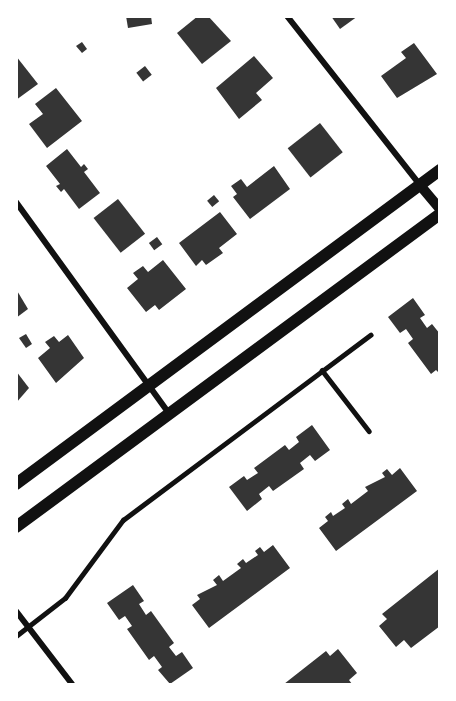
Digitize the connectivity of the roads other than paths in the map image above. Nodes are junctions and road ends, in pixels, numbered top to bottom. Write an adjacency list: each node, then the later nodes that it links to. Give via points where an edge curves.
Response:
1 (287, 16): 3 (street)
2 (440, 170): 3 (main road)
3 (419, 184): 5 (street); 9 (main road)
4 (16, 202): 9 (street)
5 (440, 209)
6 (440, 214): 10 (main road)
7 (370, 335): 8 (lane)
8 (322, 370): 11 (lane); 15 (lane, via 123,520 65,598)
9 (149, 385): 10 (street); 12 (main road)
10 (169, 413): 13 (main road)
11 (369, 431)
12 (16, 484)
13 (16, 527)
14 (16, 611): 15 (street)
15 (29, 627): 16 (lane); 17 (street)
16 (16, 636)
17 (72, 684)

